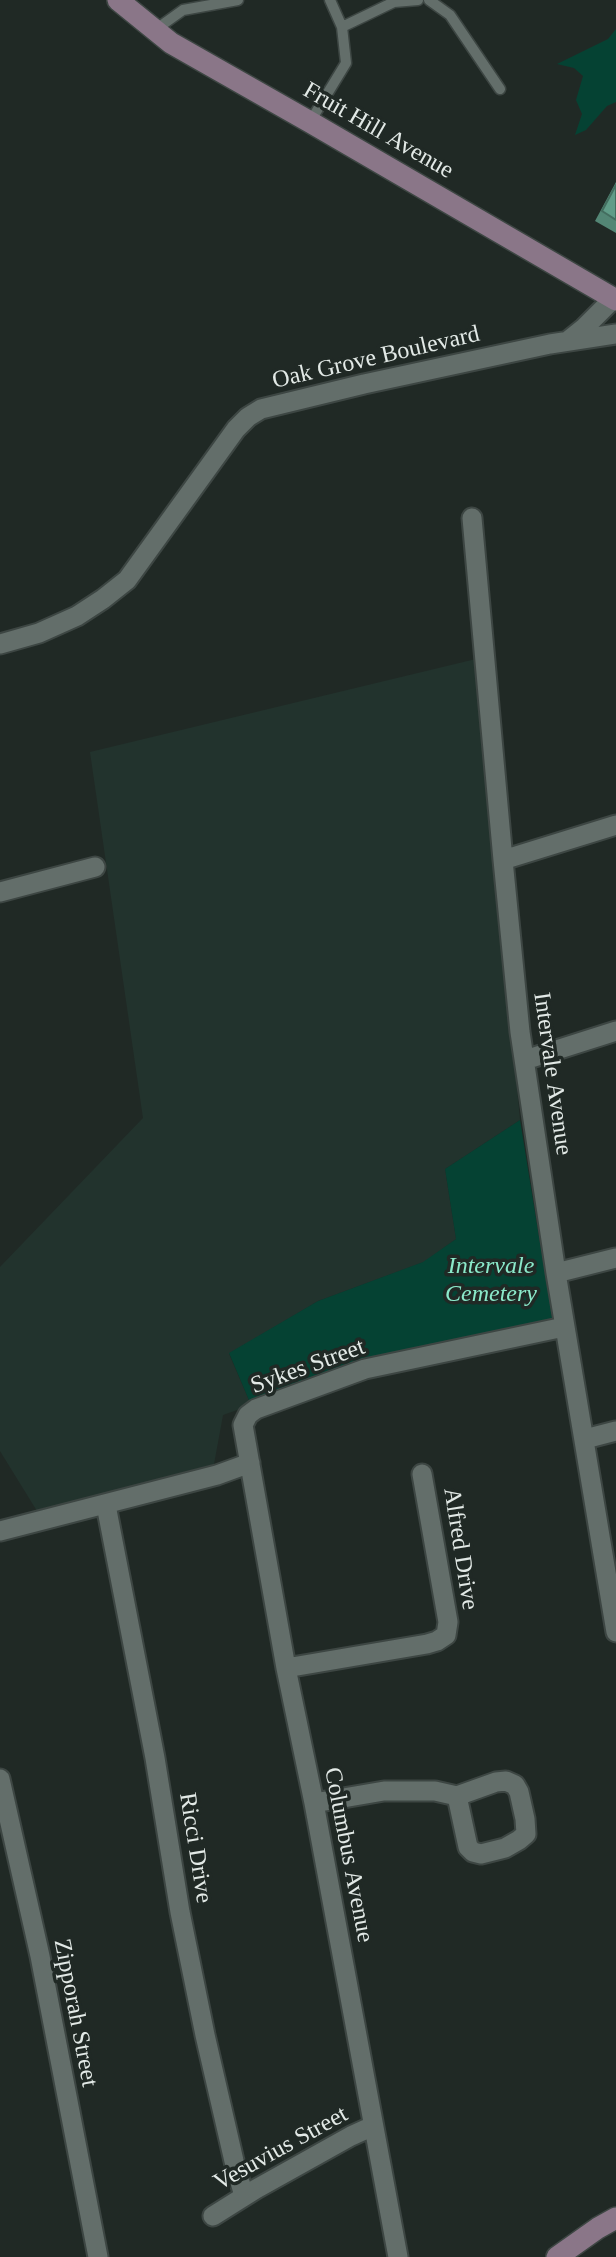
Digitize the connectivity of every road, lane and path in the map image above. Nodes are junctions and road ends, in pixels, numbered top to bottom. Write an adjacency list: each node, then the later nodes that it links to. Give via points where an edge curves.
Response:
1 (118, 0): 7 (main road, Fruit Hill Avenue)
2 (238, 0): 7 (lane, via 183,10)
3 (330, 0): 6 (lane)
4 (418, 0): 6 (lane, via 394,2)
5 (429, 0): 8 (lane, via 450,15)
6 (342, 27): 9 (lane, via 345,64)
7 (154, 30): 9 (main road, Fruit Hill Avenue)
8 (500, 89)
9 (310, 122): 10 (main road, Fruit Hill Avenue)
10 (614, 299): 12 (street, Oak Grove Boulevard)
11 (616, 334): 12 (street, Oak Grove Boulevard)
12 (568, 341): 14 (street, Oak Grove Boulevard, via 261,409 236,429 127,580 77,616)
13 (472, 518): 16 (street, Intervale Avenue)
14 (0, 644)
15 (616, 825): 16 (street)
16 (503, 860): 20 (street, Intervale Avenue)
17 (95, 867): 18 (street)
18 (0, 892)
19 (616, 1031): 20 (street)
20 (525, 1060): 22 (street, Intervale Avenue)
21 (616, 1258): 22 (street)
22 (556, 1273): 23 (street, Intervale Avenue)
23 (564, 1327): 25 (street, Intervale Avenue); 26 (street, Sykes Street, via 365,1369 256,1409 243,1425)
24 (616, 1431): 25 (street)
25 (585, 1439): 30 (street, Intervale Avenue)
26 (250, 1463): 28 (street); 31 (street, Columbus Avenue)
27 (422, 1474): 31 (street, Alfred Drive, via 448,1622 446,1635 426,1644)
28 (106, 1505): 29 (street); 36 (street, Ricci Drive, via 180,1912)
29 (0, 1531)
30 (616, 1632)
31 (286, 1668): 34 (street, Columbus Avenue)
32 (0, 1779): 39 (street, Zipporah Street, via 40,1956)
33 (457, 1796): 34 (street, via 384,1791)
34 (314, 1803): 35 (street, Columbus Avenue)
35 (373, 2126): 36 (street, Vesuvius Street); 40 (street, Columbus Avenue)
36 (244, 2196): 37 (street, Vesuvius Street)
37 (213, 2216)
38 (616, 2218): 41 (main road)
39 (98, 2257)
40 (398, 2257)
41 (557, 2257)

